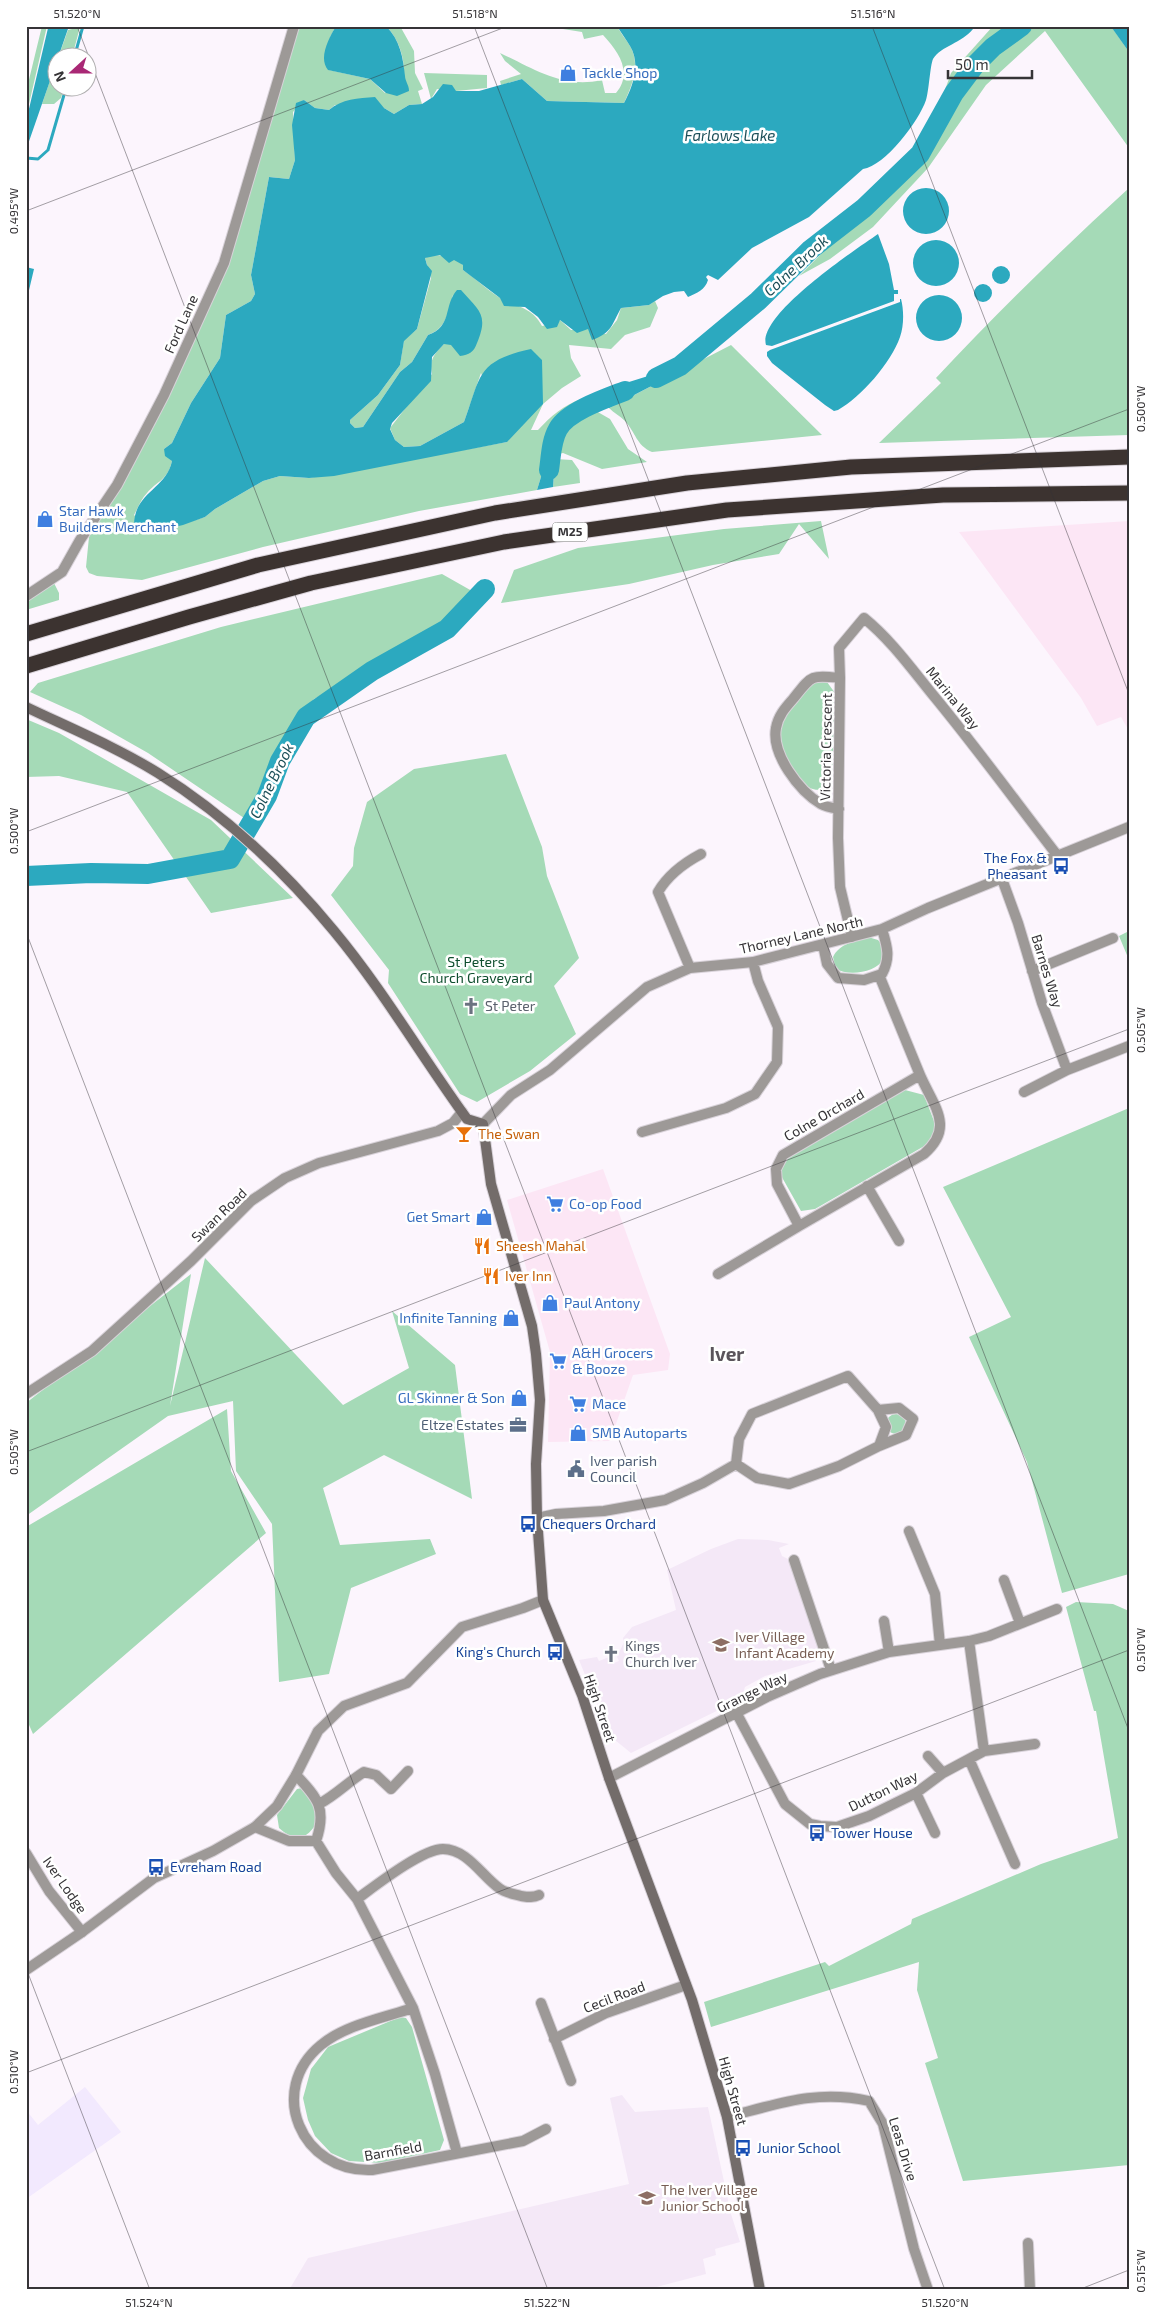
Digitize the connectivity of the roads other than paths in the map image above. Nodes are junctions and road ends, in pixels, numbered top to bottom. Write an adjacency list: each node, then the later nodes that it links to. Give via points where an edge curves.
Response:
1 (294, 26): 4 (street, Ford Lane, via 224,263 164,395 116,485 62,572)
2 (1129, 457): 5 (highway, M25, via 851,467 687,483 495,513 258,564)
3 (1129, 492): 6 (highway, M25, via 943,495 727,510 504,542 311,583)
4 (26, 596)
5 (26, 634)
6 (26, 666)
7 (840, 678): 9 (street, Victoria Crescent); 9 (street, Victoria Crescent, via 818,676 808,680 782,712 775,736 784,764 802,787 819,803); 12 (street, Marina Way, via 838,648 864,618 898,651)
8 (26, 707): 26 (main road, via 157,773 226,821 266,856 335,932 369,976)
9 (839, 810): 15 (street, Victoria Crescent, via 840,887)
10 (1129, 827): 12 (street, Thorney Lane North)
11 (701, 854): 19 (street, via 664,882 658,892)
12 (1057, 855): 13 (street, Thorney Lane North)
13 (1002, 879): 14 (street, Thorney Lane North); 20 (street, Barnes Way)
14 (882, 929): 15 (street, Thorney Lane North); 21 (street, via 889,950 887,965)
15 (852, 937): 17 (street, Thorney Lane North)
16 (1113, 938): 20 (street)
17 (823, 945): 18 (street, Thorney Lane North); 21 (street, via 827,964 838,978 864,980)
18 (753, 962): 19 (street, Thorney Lane North); 28 (street, via 778,1027 776,1062 755,1094 726,1108)
19 (690, 968): 27 (street, Thorney Lane North, via 647,987 550,1070 511,1095)
20 (1032, 971): 23 (street, Barnes Way)
21 (879, 975): 24 (street)
22 (1129, 1046): 23 (street)
23 (1067, 1070): 25 (street)
24 (920, 1075): 29 (street, via 940,1122 941,1134 924,1154); 30 (street, Colne Orchard, via 783,1155 776,1169 778,1184)
25 (1024, 1092)
26 (462, 1112): 27 (main road, via 467,1119); 33 (street, Swan Road, via 454,1123 438,1131 319,1163 285,1178 251,1201 184,1268 92,1351)
27 (483, 1124): 37 (main road, High Street, via 492,1184 532,1326 536,1354 540,1400)
28 (642, 1132)
29 (867, 1186): 30 (street); 31 (street)
30 (799, 1226): 32 (street)
31 (900, 1241)
32 (718, 1274)
33 (26, 1394)
34 (878, 1410): 35 (street, via 886,1427); 35 (street, via 899,1408 913,1418 906,1435); 36 (street, via 848,1376 752,1414 739,1439)
35 (879, 1446): 36 (street, via 839,1466 789,1484 758,1478)
36 (736, 1464): 37 (street, via 665,1500)
37 (537, 1518): 41 (main road, High Street)
38 (909, 1531): 46 (street, via 935,1594)
39 (794, 1560): 48 (street)
40 (1004, 1580): 44 (street)
41 (542, 1600): 56 (street, via 462,1627 407,1683 344,1706 318,1731); 57 (main road, High Street, via 582,1695)
42 (1057, 1609): 44 (street, Grange Way)
43 (884, 1621): 47 (street)
44 (1020, 1623): 45 (street, Grange Way)
45 (969, 1641): 46 (street, Grange Way); 51 (street)
46 (940, 1644): 47 (street, Grange Way)
47 (888, 1652): 48 (street, Grange Way)
48 (831, 1670): 49 (street, Grange Way, via 767,1697)
49 (737, 1714): 57 (street, Grange Way); 58 (street, Dutton Way, via 785,1804 810,1824 837,1827 869,1816)
50 (1035, 1744): 51 (street)
51 (984, 1751): 53 (street, Dutton Way)
52 (928, 1756): 55 (street)
53 (969, 1759): 55 (street, Dutton Way); 64 (street)
54 (408, 1771): 59 (street, via 391,1789 376,1775 364,1772 339,1793)
55 (943, 1773): 58 (street, Dutton Way)
56 (296, 1775): 59 (street, via 315,1794); 60 (street, via 277,1806)
57 (609, 1778): 69 (main road, High Street)
58 (916, 1793): 61 (street)
59 (319, 1804): 62 (street, via 320,1828)
60 (255, 1827): 62 (street, via 289,1840); 67 (street, via 154,1878)
61 (935, 1833)
62 (316, 1841): 66 (street)
63 (26, 1853): 67 (street, Iver Lodge, via 49,1891)
64 (1015, 1864)
65 (539, 1895): 66 (street, via 526,1897 500,1889 464,1857 444,1849 435,1850 408,1864)
66 (356, 1899): 71 (street)
67 (82, 1932): 68 (street)
68 (26, 1970)
69 (686, 1986): 72 (street, Cecil Road, via 606,2012); 74 (main road, High Street)
70 (541, 2003): 72 (street)
71 (413, 2008): 76 (street); 76 (street, Barnfield, via 355,2028 319,2046 301,2072 294,2099 295,2113 301,2132 319,2155 349,2170 372,2170)
72 (554, 2039): 73 (street)
73 (571, 2081)
74 (727, 2117): 78 (main road, High Street); 79 (street, Leas Drive, via 814,2096 869,2100 883,2124 914,2249)
75 (546, 2129): 76 (street, Barnfield, via 523,2141)
76 (457, 2153)
77 (1028, 2243): 80 (street)
78 (760, 2290)
79 (928, 2290)
80 (1030, 2290)

